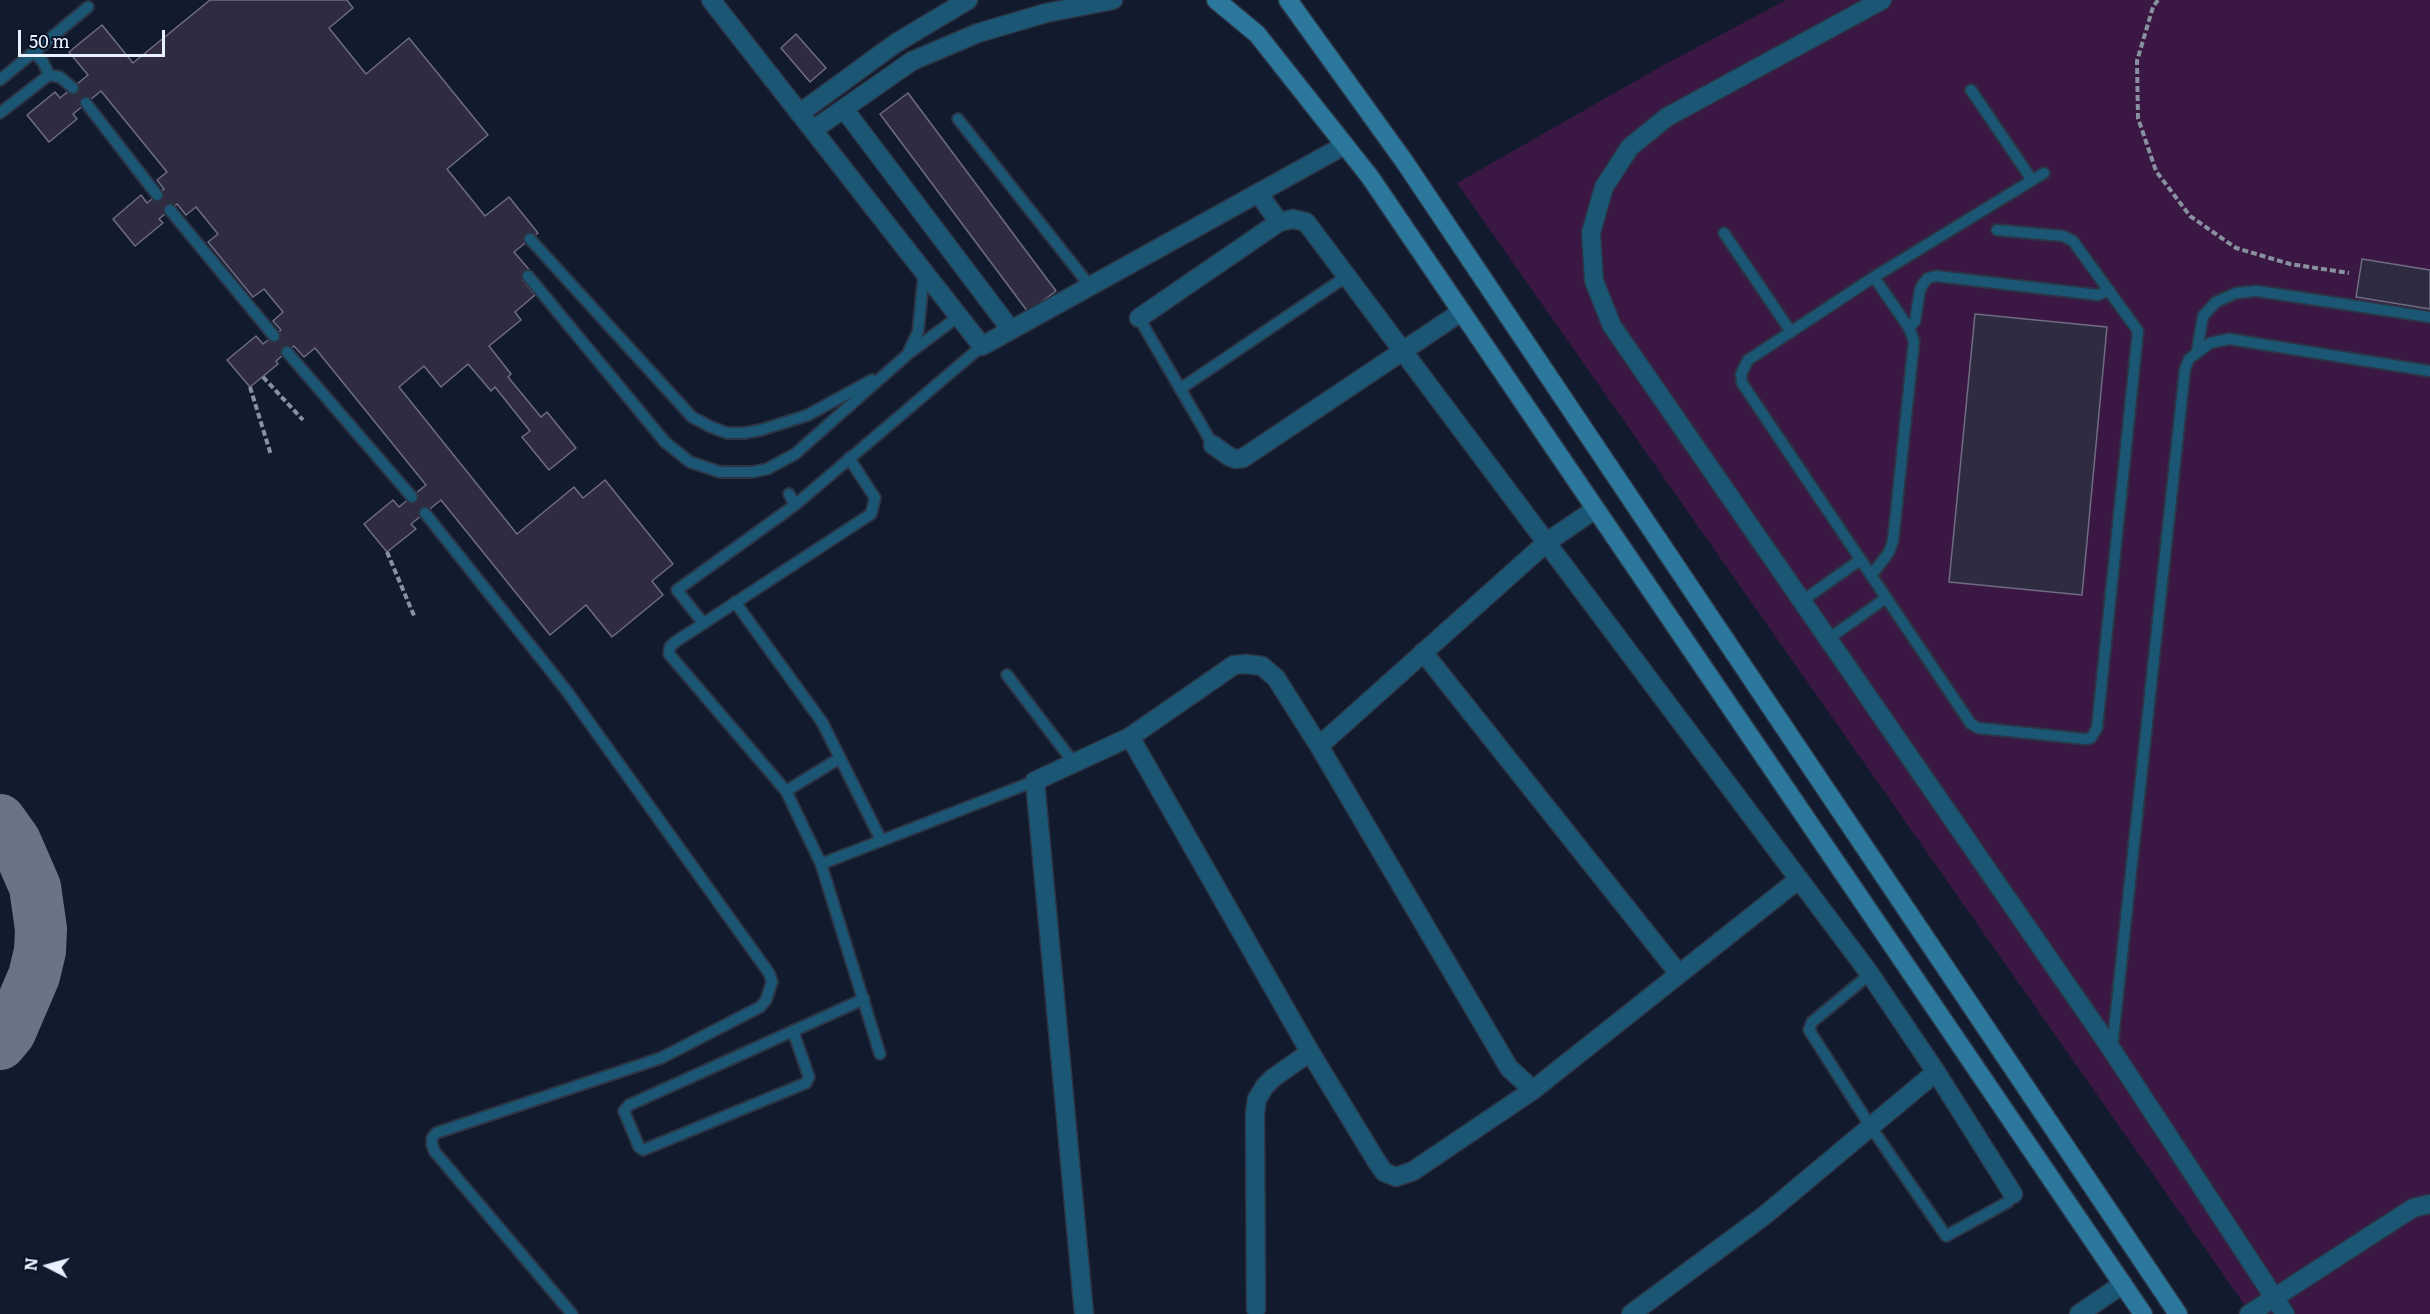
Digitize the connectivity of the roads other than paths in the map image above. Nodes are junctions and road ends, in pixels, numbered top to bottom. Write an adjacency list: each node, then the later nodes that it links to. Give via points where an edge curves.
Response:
1 (711, 0): 16 (street)
2 (968, 0): 16 (street, via 896,43)
3 (1113, 0): 14 (street, via 1046,13 978,33 912,61)
4 (1216, 0): 19 (main road, via 1257,34)
5 (1288, 0): 98 (main road, via 1411,171)
6 (1882, 0): 62 (street, via 1667,117 1639,139 1604,187 1592,233 1594,281 1612,326)
7 (88, 7): 8 (lane)
8 (34, 52): 9 (lane); 10 (lane)
9 (49, 75): 11 (lane, via 60,77); 15 (lane)
10 (0, 80)
11 (73, 88)
12 (1971, 90): 21 (lane)
13 (86, 103): 23 (lane)
14 (844, 109): 18 (street); 40 (street)
15 (0, 113)
16 (800, 113): 18 (street)
17 (958, 119): 33 (lane)
18 (813, 130): 29 (street)
19 (1345, 145): 22 (street); 35 (main road)
20 (2044, 173): 21 (lane)
21 (2032, 180): 32 (lane)
22 (1258, 193): 25 (street); 33 (street)
23 (157, 195)
24 (170, 210): 42 (lane)
25 (1279, 222): 31 (street, via 1306,222); 38 (street)
26 (1997, 230): 34 (lane, via 2068,238)
27 (1724, 233): 41 (lane)
28 (530, 239): 48 (lane, via 692,417 711,428 744,434 808,415)
29 (924, 272): 36 (street); 47 (lane, via 918,332)
30 (528, 276): 48 (lane, via 665,442 690,462 720,472 752,472 782,462 808,444)
31 (1347, 276): 44 (street); 50 (lane)
32 (1874, 277): 39 (lane); 41 (lane)
33 (1090, 286): 40 (street)
34 (2109, 290): 39 (lane, via 2098,296 1936,276 1928,278 1920,290 1916,321); 61 (lane, via 2138,331 2095,733 2086,740 1971,724)
35 (1461, 312): 44 (street); 56 (main road)
36 (959, 316): 43 (street); 47 (lane)
37 (2430, 317): 45 (lane, via 2257,291 2236,293 2216,302 2203,316)
38 (1139, 318): 50 (lane)
39 (1908, 328): 60 (lane, via 1914,341 1893,541)
40 (1011, 330): 43 (street)
41 (1791, 332): 59 (lane, via 1749,360 1741,374 1742,383)
42 (274, 336)
43 (982, 346): 52 (lane)
44 (1403, 351): 51 (street, via 1243,458 1230,457); 58 (street)
45 (2197, 351): 49 (lane, via 2229,339); 81 (lane, via 2185,369)
46 (287, 352): 54 (lane)
47 (908, 354): 48 (lane)
48 (888, 371)
49 (2430, 371)
50 (1180, 389): 51 (lane)
51 (1213, 445)
52 (849, 458): 55 (lane); 63 (lane, via 875,498 871,514)
53 (789, 494): 55 (lane)
54 (412, 497)
55 (795, 505): 64 (lane, via 677,590)
56 (1594, 510): 58 (street); 89 (main road)
57 (425, 513): 93 (lane, via 566,690 772,982 760,1007 660,1058 436,1133 432,1138 435,1152)
58 (1547, 542): 66 (street); 76 (street)
59 (1860, 560): 60 (lane); 62 (lane)
60 (1871, 576): 61 (lane)
61 (1886, 598): 65 (lane)
62 (1802, 601): 65 (street)
63 (735, 602): 64 (lane); 70 (lane, via 822,722)
64 (703, 623): 73 (lane, via 675,642 669,654)
65 (1828, 639): 81 (street)
66 (1423, 652): 69 (street); 77 (street)
67 (1006, 675): 71 (lane)
68 (1130, 737): 69 (street, via 1234,665 1246,664 1262,666 1276,678); 71 (street); 82 (street)
69 (1319, 746): 85 (street, via 1509,1068)
70 (840, 758): 73 (lane); 74 (lane)
71 (1074, 763): 72 (street)
72 (1035, 782): 74 (lane); 94 (street)
73 (786, 790): 75 (lane)
74 (881, 840): 75 (lane)
75 (821, 864): 79 (lane)
76 (1799, 879): 77 (street); 78 (street)
77 (1679, 974): 85 (street)
78 (1870, 974): 84 (street); 86 (lane, via 1812,1022 1809,1030)
79 (864, 999): 80 (lane); 83 (lane)
80 (793, 1031): 80 (lane, via 629,1105 624,1111 639,1147 643,1150 806,1083 809,1077)
81 (2112, 1050): 90 (street)
82 (1310, 1052): 85 (street, via 1377,1162 1384,1172 1396,1177 1413,1172); 91 (street, via 1273,1077 1257,1099)
83 (880, 1054)
84 (1936, 1072): 86 (street); 87 (street)
85 (1533, 1090)
86 (1871, 1127): 87 (lane, via 1946,1236 2008,1202); 95 (street, via 1765,1215)
87 (2013, 1194)
88 (2430, 1204): 90 (street, via 2413,1208)
89 (2123, 1284): 96 (street); 97 (main road)
90 (2274, 1298): 92 (street); 99 (street)
91 (1256, 1309)
92 (2252, 1312)
93 (572, 1314)
94 (1084, 1314)
95 (1632, 1314)
96 (2079, 1314)
97 (2143, 1314)
98 (2178, 1314)
99 (2285, 1314)

